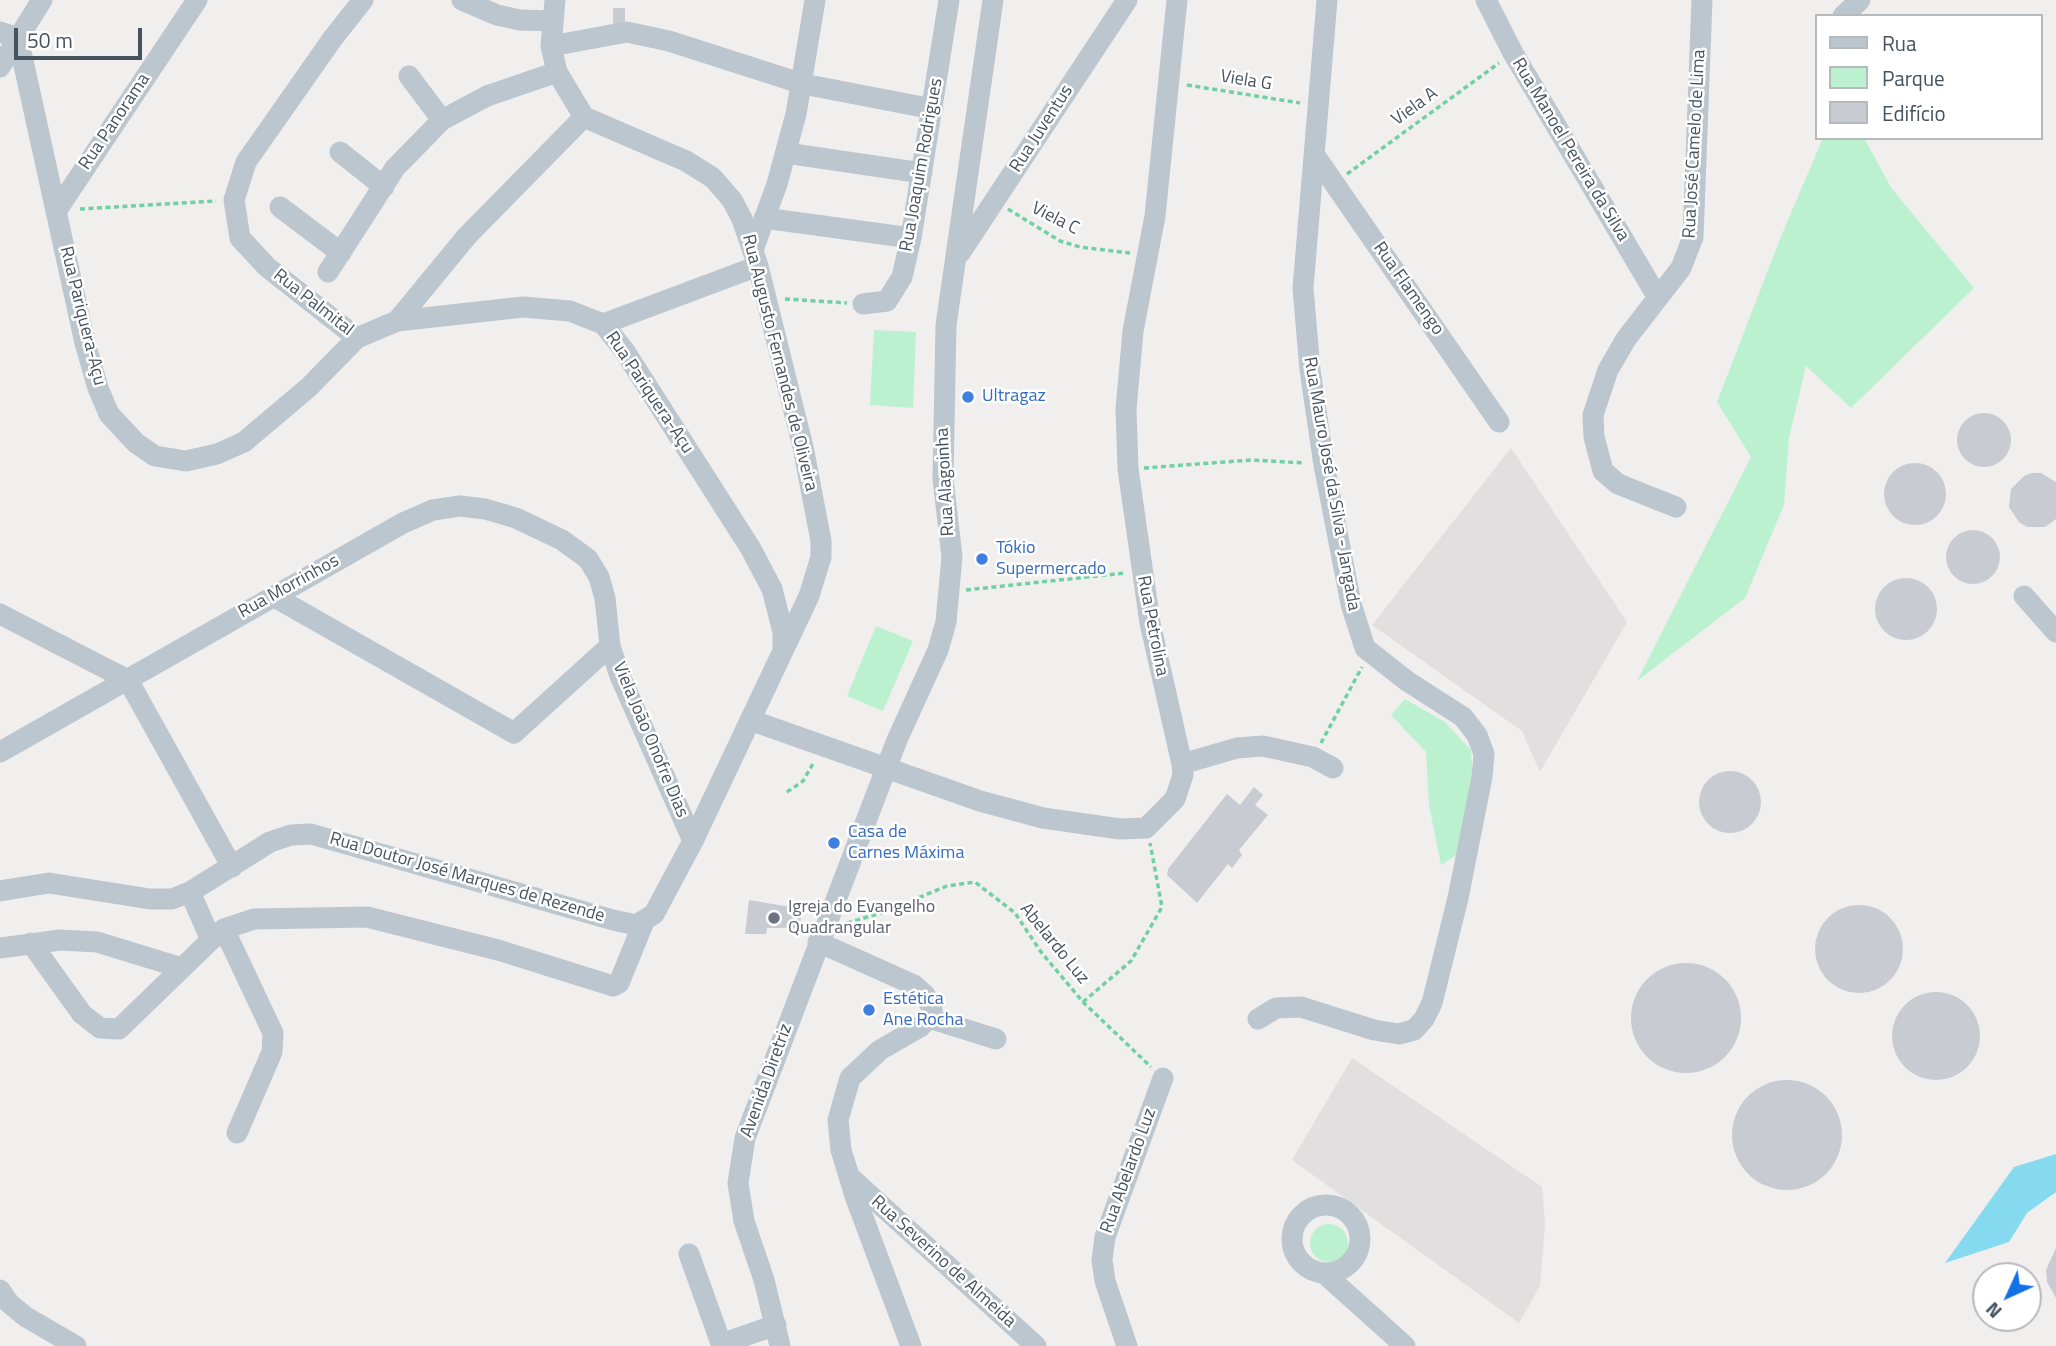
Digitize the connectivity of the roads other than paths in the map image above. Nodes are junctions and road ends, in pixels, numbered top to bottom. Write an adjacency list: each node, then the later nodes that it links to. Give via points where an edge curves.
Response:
1 (42, 0): 16 (street)
2 (197, 0): 31 (street, Rua Panorama)
3 (363, 0): 42 (street, Rua Palmital, via 246,162 233,200 240,239 267,267)
4 (462, 0): 14 (street, via 509,18)
5 (815, 0): 21 (street)
6 (949, 0): 22 (street, Rua Joaquim Rodrigues)
7 (993, 0): 36 (street, Rua Alagoinha)
8 (1127, 0): 36 (street, Rua Juventus)
9 (1177, 0): 55 (street, Rua Petrolina, via 1150,255 1128,368 1128,469 1154,645)
10 (1327, 0): 27 (street, Rua Mauro José da Silva - Jangada)
11 (1486, 0): 38 (street, Rua Manoel Pereira da Silva)
12 (1702, 0): 38 (street, Rua José Camelo de Lima, via 1693,237 1681,268)
13 (1860, 0): 15 (street)
14 (554, 10): 17 (street)
15 (1845, 14)
16 (9, 35): 18 (street); 31 (street, Rua Pariquera-Açu)
17 (551, 46): 19 (street); 21 (street, via 627,32)
18 (0, 67)
19 (556, 72): 23 (street); 24 (street, via 487,96)
20 (409, 76): 24 (street)
21 (803, 84): 22 (street); 26 (street)
22 (933, 109): 28 (street, Rua Joaquim Rodrigues)
23 (583, 117): 35 (street, Rua Augusto Fernandes de Oliveira, via 686,161 713,178 732,200); 40 (street, Rua Palmital, via 467,236)
24 (442, 120): 29 (street, via 413,147)
25 (340, 152): 29 (street)
26 (786, 153): 28 (street); 32 (street)
27 (1316, 157): 43 (street, Rua Flamengo); 69 (street, Rua Mauro José da Silva - Jangada, via 1303,288 1310,370 1356,625 1370,653 1464,718 1484,754 1477,813 1432,1003 1424,1019 1414,1030 1399,1034 1301,1007 1276,1008)
28 (922, 173): 33 (street, Rua Joaquim Rodrigues)
29 (384, 187): 34 (street)
30 (280, 207): 34 (street)
31 (57, 210): 42 (street, Rua Pariquera-Açu, via 85,342 108,414 155,456 186,461 244,442 309,387)
32 (764, 218): 33 (street); 35 (street)
33 (911, 237): 39 (street, Rua Joaquim Rodrigues, via 894,292 879,304)
34 (341, 253): 37 (street)
35 (755, 258): 41 (street); 51 (street, Rua Augusto Fernandes de Oliveira, via 803,447 821,541 817,576)
36 (957, 258): 56 (street, Rua Alagoinha, via 946,325 942,431 951,592 938,650)
37 (328, 272)
38 (1658, 298): 44 (street, Rua José Camelo de Lima, via 1608,370 1593,415 1594,437 1603,471 1618,484)
39 (863, 304)
40 (397, 321): 41 (street, Rua Pariquera-Açu, via 523,307 570,311); 42 (street, Rua Palmital)
41 (603, 324): 51 (street, Rua Pariquera-Açu, via 751,549 772,589)
42 (357, 338)
43 (1499, 422)
44 (1676, 507)
45 (588, 559): 46 (street, Rua Morrinhos, via 562,540 516,518 460,506 433,510 403,523); 50 (street, Viela João Onofre Dias, via 605,598)
46 (273, 596): 50 (street, via 514,733); 52 (street, Rua Morrinhos)
47 (2024, 596): 49 (street)
48 (0, 614): 52 (street)
49 (2056, 632)
50 (610, 646): 58 (street, Viela João Onofre Dias)
51 (783, 649): 53 (street)
52 (128, 680): 54 (street, Rua Morrinhos); 59 (street)
53 (750, 720): 56 (street); 58 (street)
54 (0, 752)
55 (1182, 764): 56 (street, Rua Petrolina, via 1175,799 1146,828 1120,829 1043,818); 57 (street, via 1237,748 1263,746 1313,757)
56 (887, 767): 64 (street, Rua Alagoinha)
57 (1333, 768)
58 (693, 841): 62 (street, via 654,914)
59 (232, 867): 61 (street, Rua Doutor José Marques de Rezende); 62 (street, Rua Doutor José Marques de Rezende, via 270,842 311,834 613,920)
60 (0, 891): 61 (street, Rua Doutor José Marques de Rezende, via 49,883 150,899 172,899)
61 (190, 892): 63 (street)
62 (643, 923): 63 (street, via 619,983 613,986 475,943 368,917 254,919)
63 (218, 935): 67 (street); 72 (street, via 273,1033 267,1065)
64 (821, 936): 68 (street, via 914,985 932,1008); 77 (street, Avenida Diretriz, via 745,1138 738,1183 744,1222)
65 (31, 943): 66 (street); 67 (street, via 97,942); 67 (street, via 82,1014 100,1028 111,1030 130,1021)
66 (0, 948)
67 (182, 968)
68 (929, 1018): 70 (street); 73 (street, via 863,1062 850,1078 838,1120)
69 (1258, 1019)
70 (996, 1039)
71 (1163, 1078): 82 (street, Rua Abelardo Luz, via 1105,1237 1105,1281)
72 (237, 1133)
73 (850, 1178): 80 (street); 81 (street, Rua Severino de Almeida)
74 (689, 1254): 78 (street)
75 (1326, 1275): 83 (street)
76 (0, 1290): 79 (street, via 26,1317)
77 (778, 1335): 78 (street)
78 (721, 1345)
79 (76, 1346)
80 (911, 1346)
81 (1036, 1346)
82 (1127, 1346)
83 (1405, 1346)

